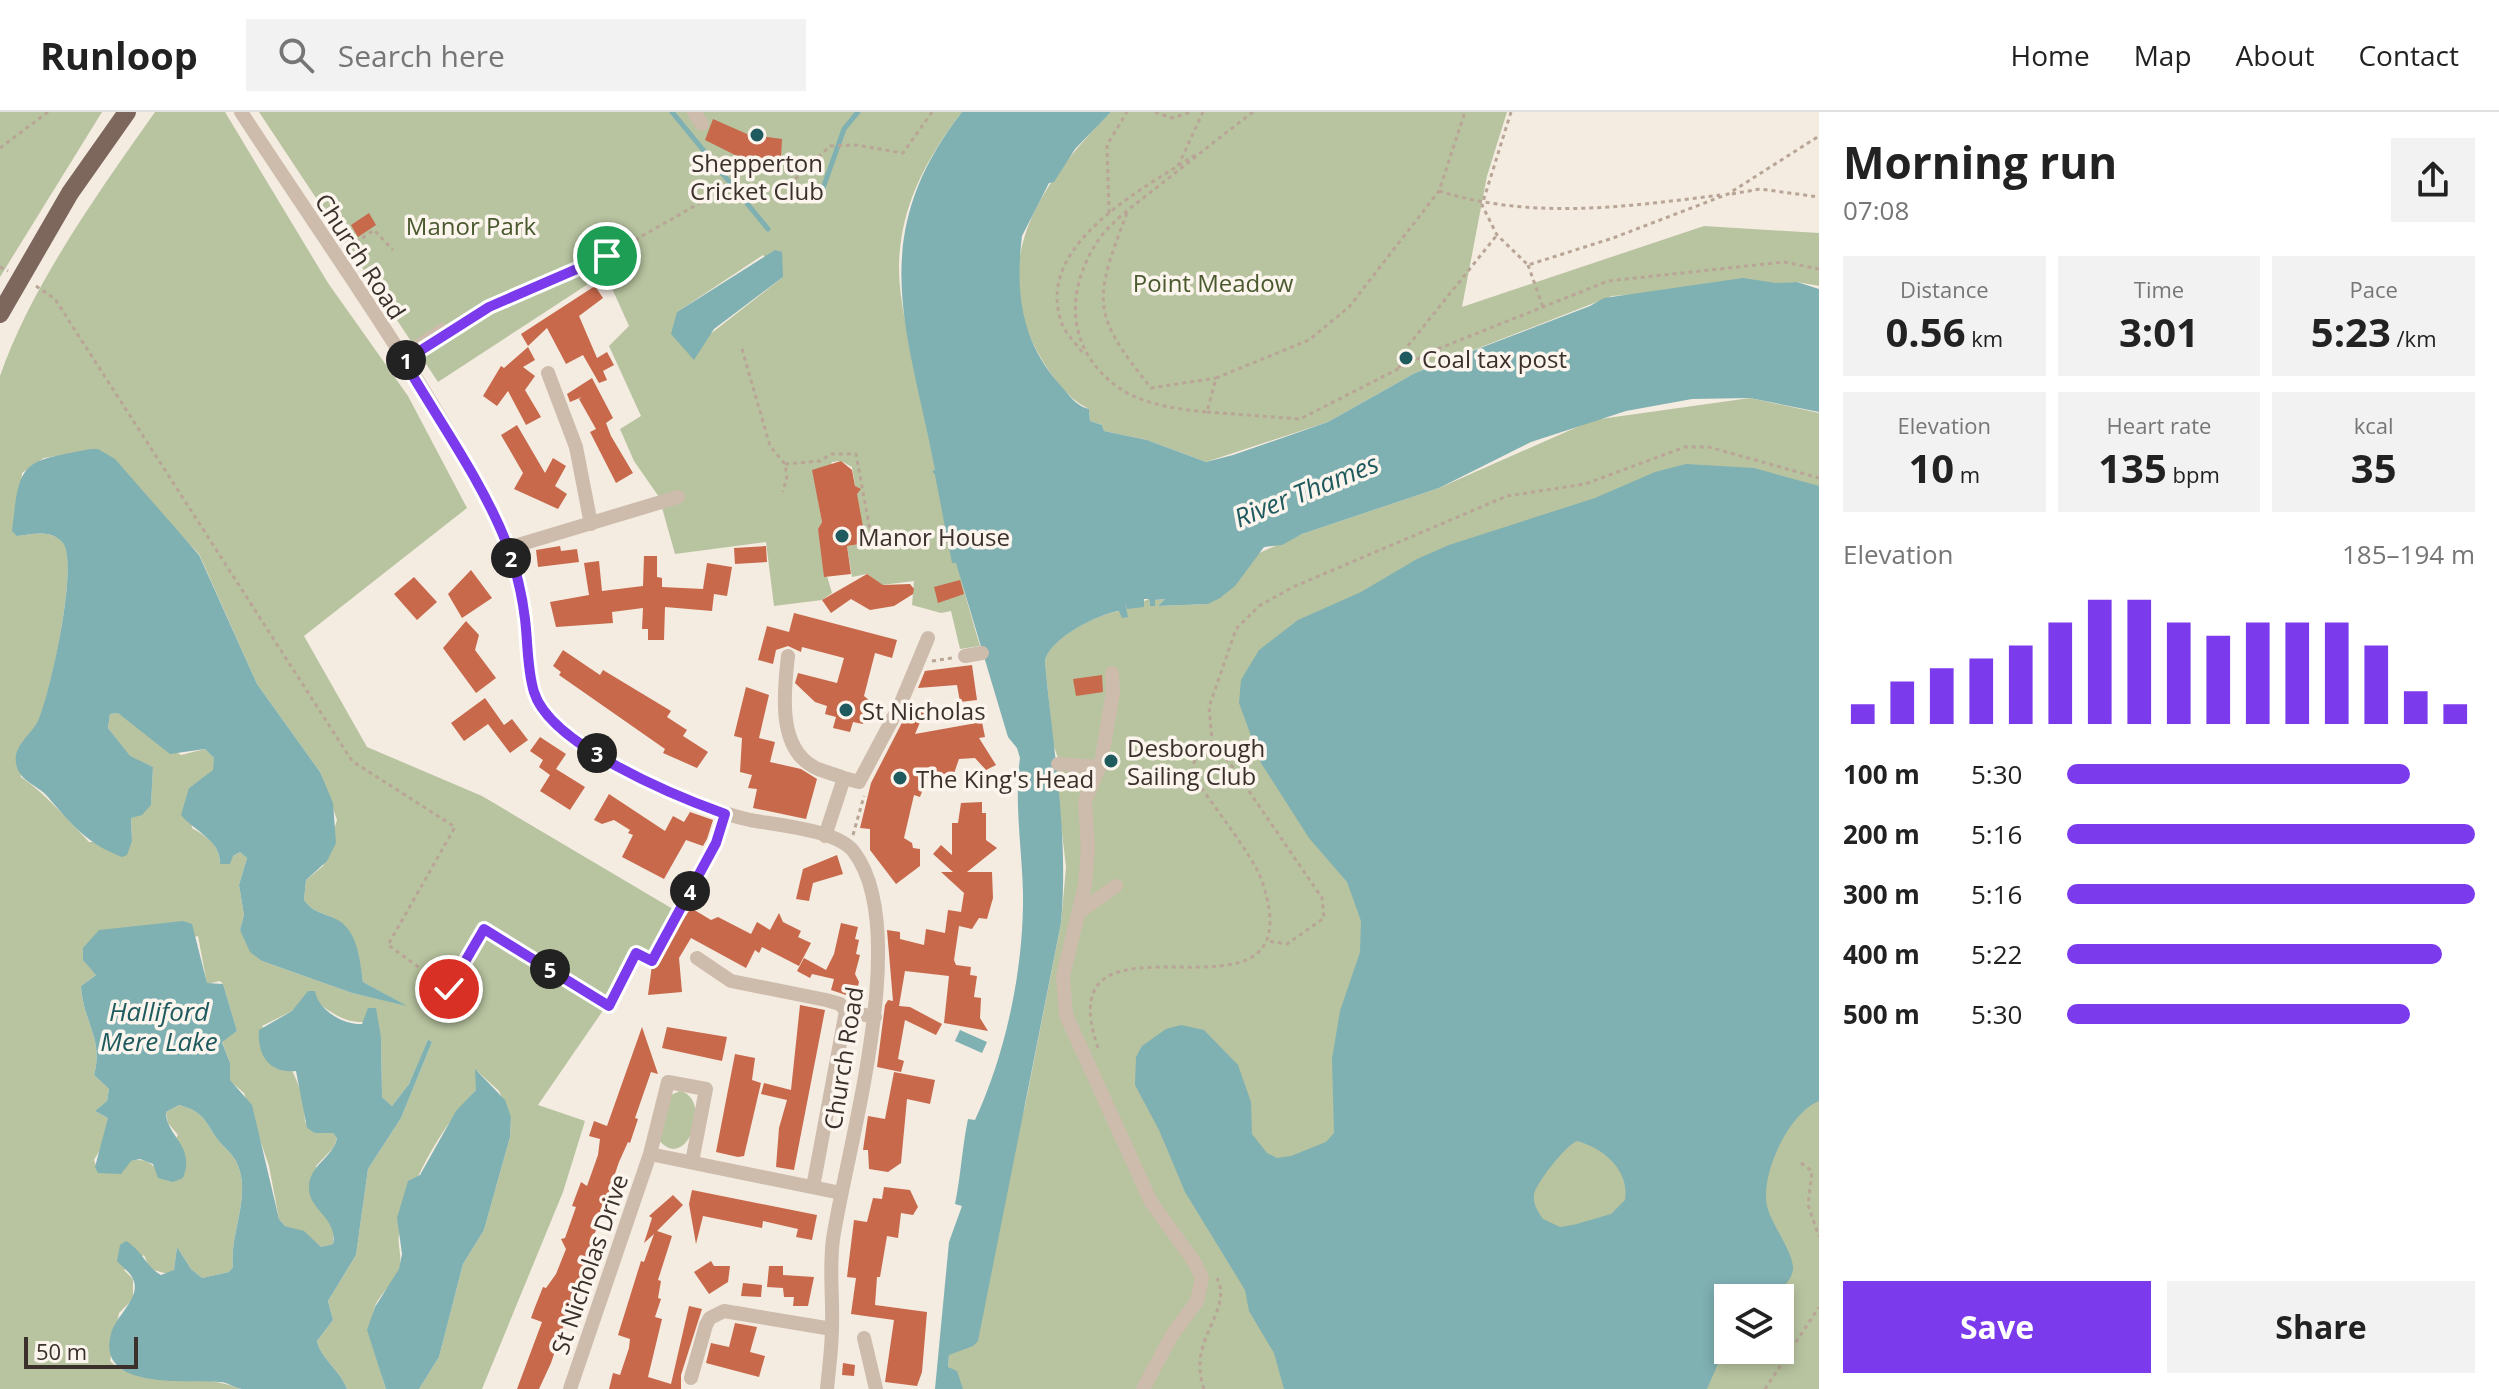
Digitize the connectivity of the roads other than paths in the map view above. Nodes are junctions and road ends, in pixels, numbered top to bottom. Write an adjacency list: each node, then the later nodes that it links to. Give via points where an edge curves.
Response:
1 (127, 112): 3 (main road, via 70,193)
2 (241, 112): 5 (street, Church Road)
3 (0, 314)
4 (448, 330): 5 (street)
5 (402, 357): 9 (street, Church Road)
6 (548, 373): 8 (street, via 576,447)
7 (678, 497): 8 (street)
8 (591, 524): 9 (street)
9 (508, 548): 18 (street, Church Road, via 525,615 534,693 549,718 604,758)
10 (928, 638): 17 (street, via 859,782)
11 (982, 653): 13 (street)
12 (788, 656): 17 (street, via 789,733 813,767)
13 (965, 656)
14 (1112, 673): 16 (street, via 1112,703)
15 (1058, 764): 16 (street)
16 (1099, 767): 22 (street, via 1086,794 1085,885)
17 (844, 778): 19 (street)
18 (725, 814): 19 (street, Church Road); 21 (street, via 716,843)
19 (825, 836): 25 (street, Church Road, via 856,854 869,888 878,968)
20 (1116, 886): 22 (street)
21 (678, 912)
22 (1075, 916): 36 (street, via 1063,976 1066,1015 1151,1202 1202,1278 1197,1301)
23 (697, 958): 24 (street, via 731,981 826,1000)
24 (846, 1011): 25 (street); 28 (street)
25 (875, 1017): 29 (street, Church Road)
26 (650, 1154): 27 (street, St Nicholas Drive); 27 (street, St Nicholas Drive, via 668,1082 706,1089); 33 (street, St Nicholas Drive)
27 (692, 1162): 28 (street, St Nicholas Drive)
28 (813, 1187): 29 (street, St Nicholas Drive)
29 (841, 1193): 30 (street, Church Road, via 833,1244)
30 (832, 1329): 32 (street, via 724,1311 706,1325); 34 (street, Church Road)
31 (864, 1338): 35 (street)
32 (690, 1385)
33 (570, 1389)
34 (827, 1389)
35 (876, 1389)
36 (1143, 1389)

